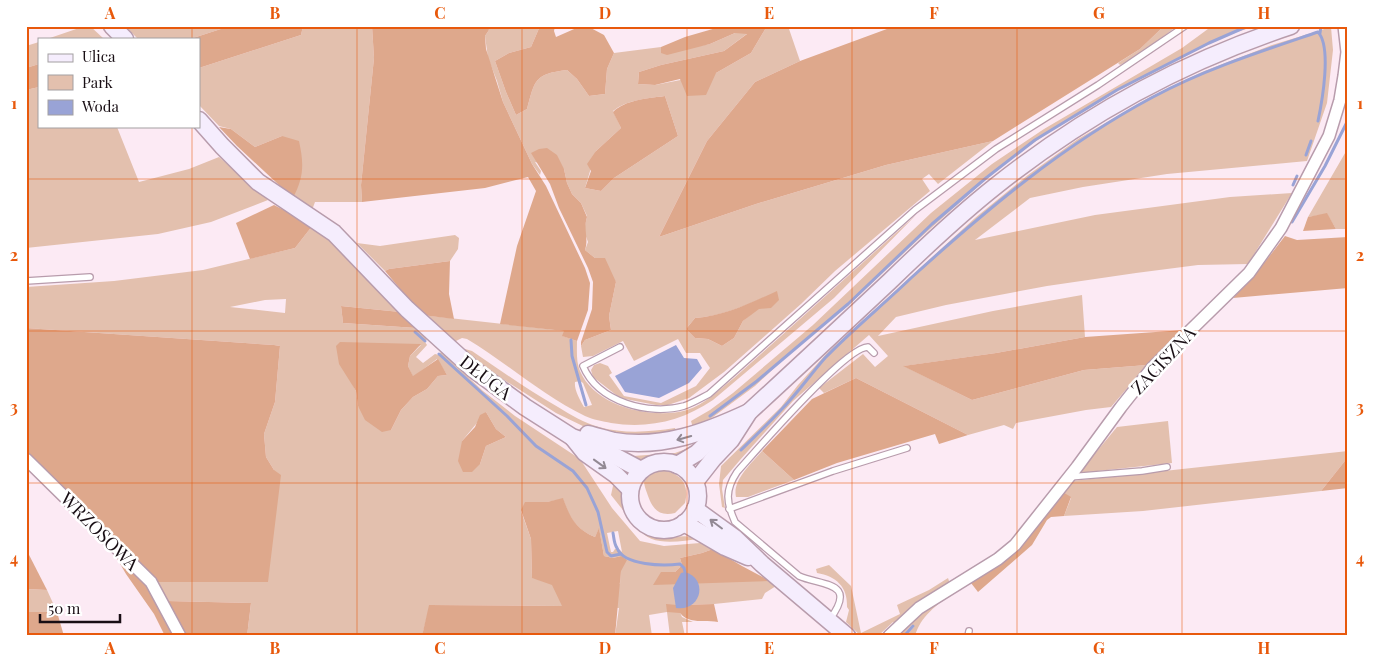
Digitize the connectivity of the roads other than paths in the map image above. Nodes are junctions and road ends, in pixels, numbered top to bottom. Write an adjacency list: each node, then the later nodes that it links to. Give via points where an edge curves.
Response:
1 (112, 26): 5 (main road)
2 (1185, 26): 9 (lane, via 996,149 915,210 709,394 685,406 650,409 607,394 583,366)
3 (1291, 26): 11 (main road, via 1169,76 1107,109 1031,159 970,206)
4 (1345, 30): 19 (street, ZACISZNA, via 1344,76 1329,136 1281,228 1249,273 1152,368)
5 (124, 38)
6 (200, 121): 13 (main road, DŁUGA, via 258,182 334,233 407,309 472,369)
7 (90, 277): 8 (lane)
8 (26, 281)
9 (620, 347)
10 (874, 352): 23 (lane, via 865,347 854,353 803,398 729,484)
11 (749, 412): 12 (main road); 20 (main road)
12 (730, 421): 13 (main road, one-way to 13, via 687,437 655,443 638,444 590,434); 16 (main road, via 697,453)
13 (566, 433): 18 (main road, DŁUGA); 21 (main road, DŁUGA, one-way to 21, via 585,453)
14 (907, 448): 23 (lane)
15 (26, 459): 27 (street, WRZOSOWA, via 151,582)
16 (677, 465): 18 (main road, via 658,463); 20 (main road)
17 (1167, 467): 19 (lane)
18 (641, 470): 21 (main road)
19 (1069, 477): 29 (street, ZACISZNA, via 1014,545 998,559 920,608)
20 (695, 482): 22 (main road)
21 (630, 489): 24 (main road, via 632,508 645,524 664,530)
22 (695, 509): 24 (main road); 25 (main road, one-way to 22, via 735,538)
23 (729, 509): 26 (lane, via 735,522 799,576 834,586 840,598 837,611)
24 (684, 523): 25 (main road)
25 (762, 564): 26 (main road)
26 (830, 620): 28 (main road)
27 (180, 636)
28 (847, 636)
29 (889, 636)

